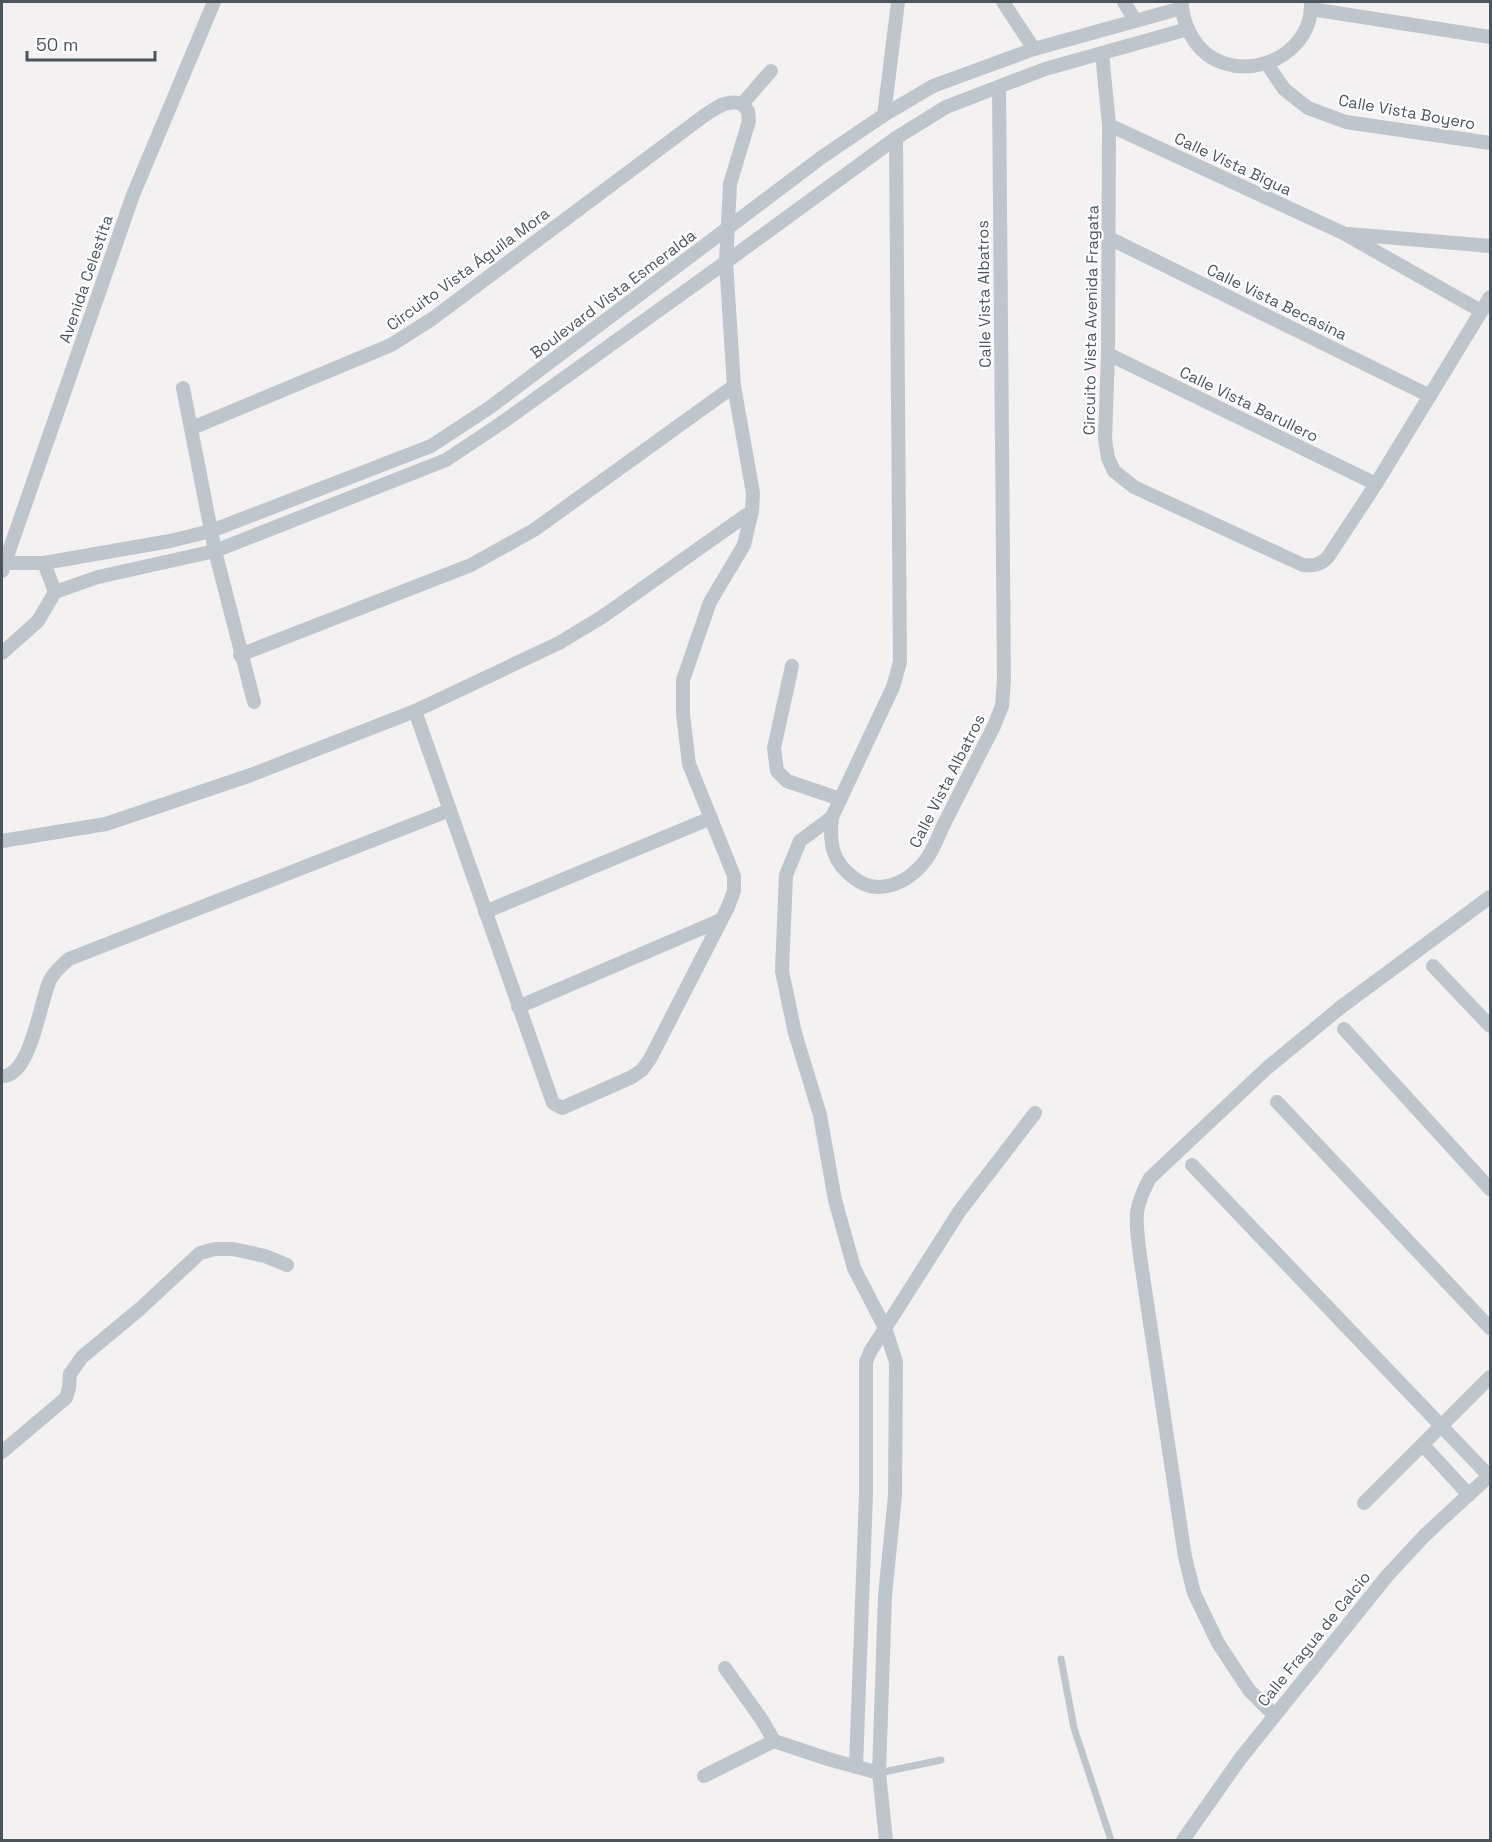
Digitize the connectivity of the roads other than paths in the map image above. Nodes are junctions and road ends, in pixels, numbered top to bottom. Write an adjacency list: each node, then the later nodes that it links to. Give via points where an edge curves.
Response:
1 (214, 2): 37 (street, Avenida Celestita, via 133,195)
2 (898, 2): 16 (street)
3 (1004, 2): 10 (street)
4 (1125, 2): 7 (street)
5 (1182, 5): 7 (street, Boulevard Vista Esmeralda); 8 (street)
6 (1311, 5): 9 (street); 12 (street, via 1307,27 1298,43)
7 (1135, 20): 10 (street, Boulevard Vista Esmeralda)
8 (1188, 29): 11 (street); 12 (street, via 1215,59 1241,67)
9 (1491, 37)
10 (1034, 49): 16 (street, Boulevard Vista Esmeralda, via 933,86)
11 (1102, 53): 14 (street); 17 (street, Circuito Vista Avenida Fragata)
12 (1267, 64): 19 (street, Calle Vista Boyero, via 1284,89 1308,108 1346,122)
13 (771, 71): 15 (street)
14 (999, 87): 18 (street, via 946,107); 46 (street, Calle Vista Albatros, via 1002,706 926,861 906,880 888,887 870,887 854,879 832,851)
15 (742, 104): 20 (street, via 749,121 730,184); 31 (street, Circuito Vista Águila Mora, via 724,102 705,115 432,319 391,345)
16 (884, 115): 20 (street, Boulevard Vista Esmeralda)
17 (1109, 125): 21 (street, Calle Vista Bigua); 22 (street, Circuito Vista Avenida Fragata)
18 (896, 138): 24 (street); 44 (street, Calle Vista Albatros, via 900,662 893,687)
19 (1491, 143)
20 (726, 230): 24 (street); 34 (street, Boulevard Vista Esmeralda, via 489,408 431,446)
21 (1343, 233): 23 (street, Calle Vista Bigua); 26 (street, Calle Vista Bigua)
22 (1109, 238): 27 (street, Circuito Vista Avenida Fragata); 30 (street, Calle Vista Becasina)
23 (1491, 246)
24 (726, 262): 28 (street); 35 (street, via 446,460)
25 (1491, 297): 26 (street, Circuito Vista Avenida Fragata)
26 (1481, 311): 30 (street, Circuito Vista Avenida Fragata)
27 (1108, 354): 32 (street, Calle Vista Barullero); 32 (street, Circuito Vista Avenida Fragata, via 1108,458 1114,471 1134,487 1303,565 1313,566 1328,557)
28 (734, 386): 33 (street, via 753,493); 40 (street, via 534,530 471,565)
29 (183, 388): 31 (street)
30 (1430, 396): 32 (street, Circuito Vista Avenida Fragata)
31 (192, 428): 34 (street)
32 (1376, 484)
33 (752, 511): 43 (street, via 559,643); 47 (street, via 744,545 710,602 683,680 689,764)
34 (211, 531): 35 (street); 36 (street, Boulevard Vista Esmeralda)
35 (215, 551): 38 (street, via 98,577); 40 (street)
36 (44, 563): 37 (street, Boulevard Vista Esmeralda); 38 (street)
37 (3, 565)
38 (55, 592): 39 (street, via 38,621)
39 (2, 653)
40 (240, 655): 42 (street)
41 (792, 666): 44 (street, via 774,748 777,771 787,781)
42 (254, 702)
43 (415, 711): 45 (street); 48 (street, via 251,775 106,824)
44 (840, 799): 46 (street, Calle Vista Albatros)
45 (450, 810): 50 (street); 56 (street, via 69,959 50,980 25,1058 16,1070)
46 (831, 817): 62 (street, via 800,841 786,875 782,970 854,1268)
47 (711, 818): 50 (street); 51 (street, via 734,876 734,891)
48 (2, 841)
49 (1491, 897): 73 (street, via 1341,1007 1268,1068 1150,1178 1139,1198 1136,1216 1140,1256 1185,1557 1194,1593 1218,1643 1249,1690)
50 (485, 912): 53 (street)
51 (721, 920): 53 (street); 53 (street, via 642,1070 562,1108 553,1103)
52 (1433, 966): 54 (street)
53 (518, 1007)
54 (1491, 1026)
55 (1344, 1029): 60 (street)
56 (2, 1076)
57 (1277, 1102): 63 (street)
58 (1035, 1113): 62 (street, via 959,1212)
59 (1192, 1165): 65 (street)
60 (1491, 1189)
61 (287, 1265): 67 (street, via 233,1249 200,1253 82,1357 70,1374 66,1398)
62 (885, 1328): 76 (street, via 866,1362 866,1494); 77 (street, via 896,1362 898,1385)
63 (1491, 1328)
64 (1491, 1377): 65 (street)
65 (1440, 1426): 66 (street); 68 (street)
66 (1423, 1445): 69 (street); 70 (street)
67 (2, 1452)
68 (1490, 1476): 69 (street, Calle Fragua de Calcio)
69 (1469, 1494): 73 (street, Calle Fragua de Calcio, via 1387,1576)
70 (1364, 1503)
71 (1061, 1659): 80 (lane, via 1074,1728)
72 (725, 1668): 74 (street)
73 (1274, 1714): 81 (street, Calle Fragua de Calcio)
74 (774, 1741): 76 (street); 78 (street)
75 (941, 1760): 77 (lane)
76 (856, 1767): 77 (street)
77 (879, 1773): 79 (street)
78 (704, 1776)
79 (886, 1840)
80 (1111, 1840)
81 (1183, 1840)

